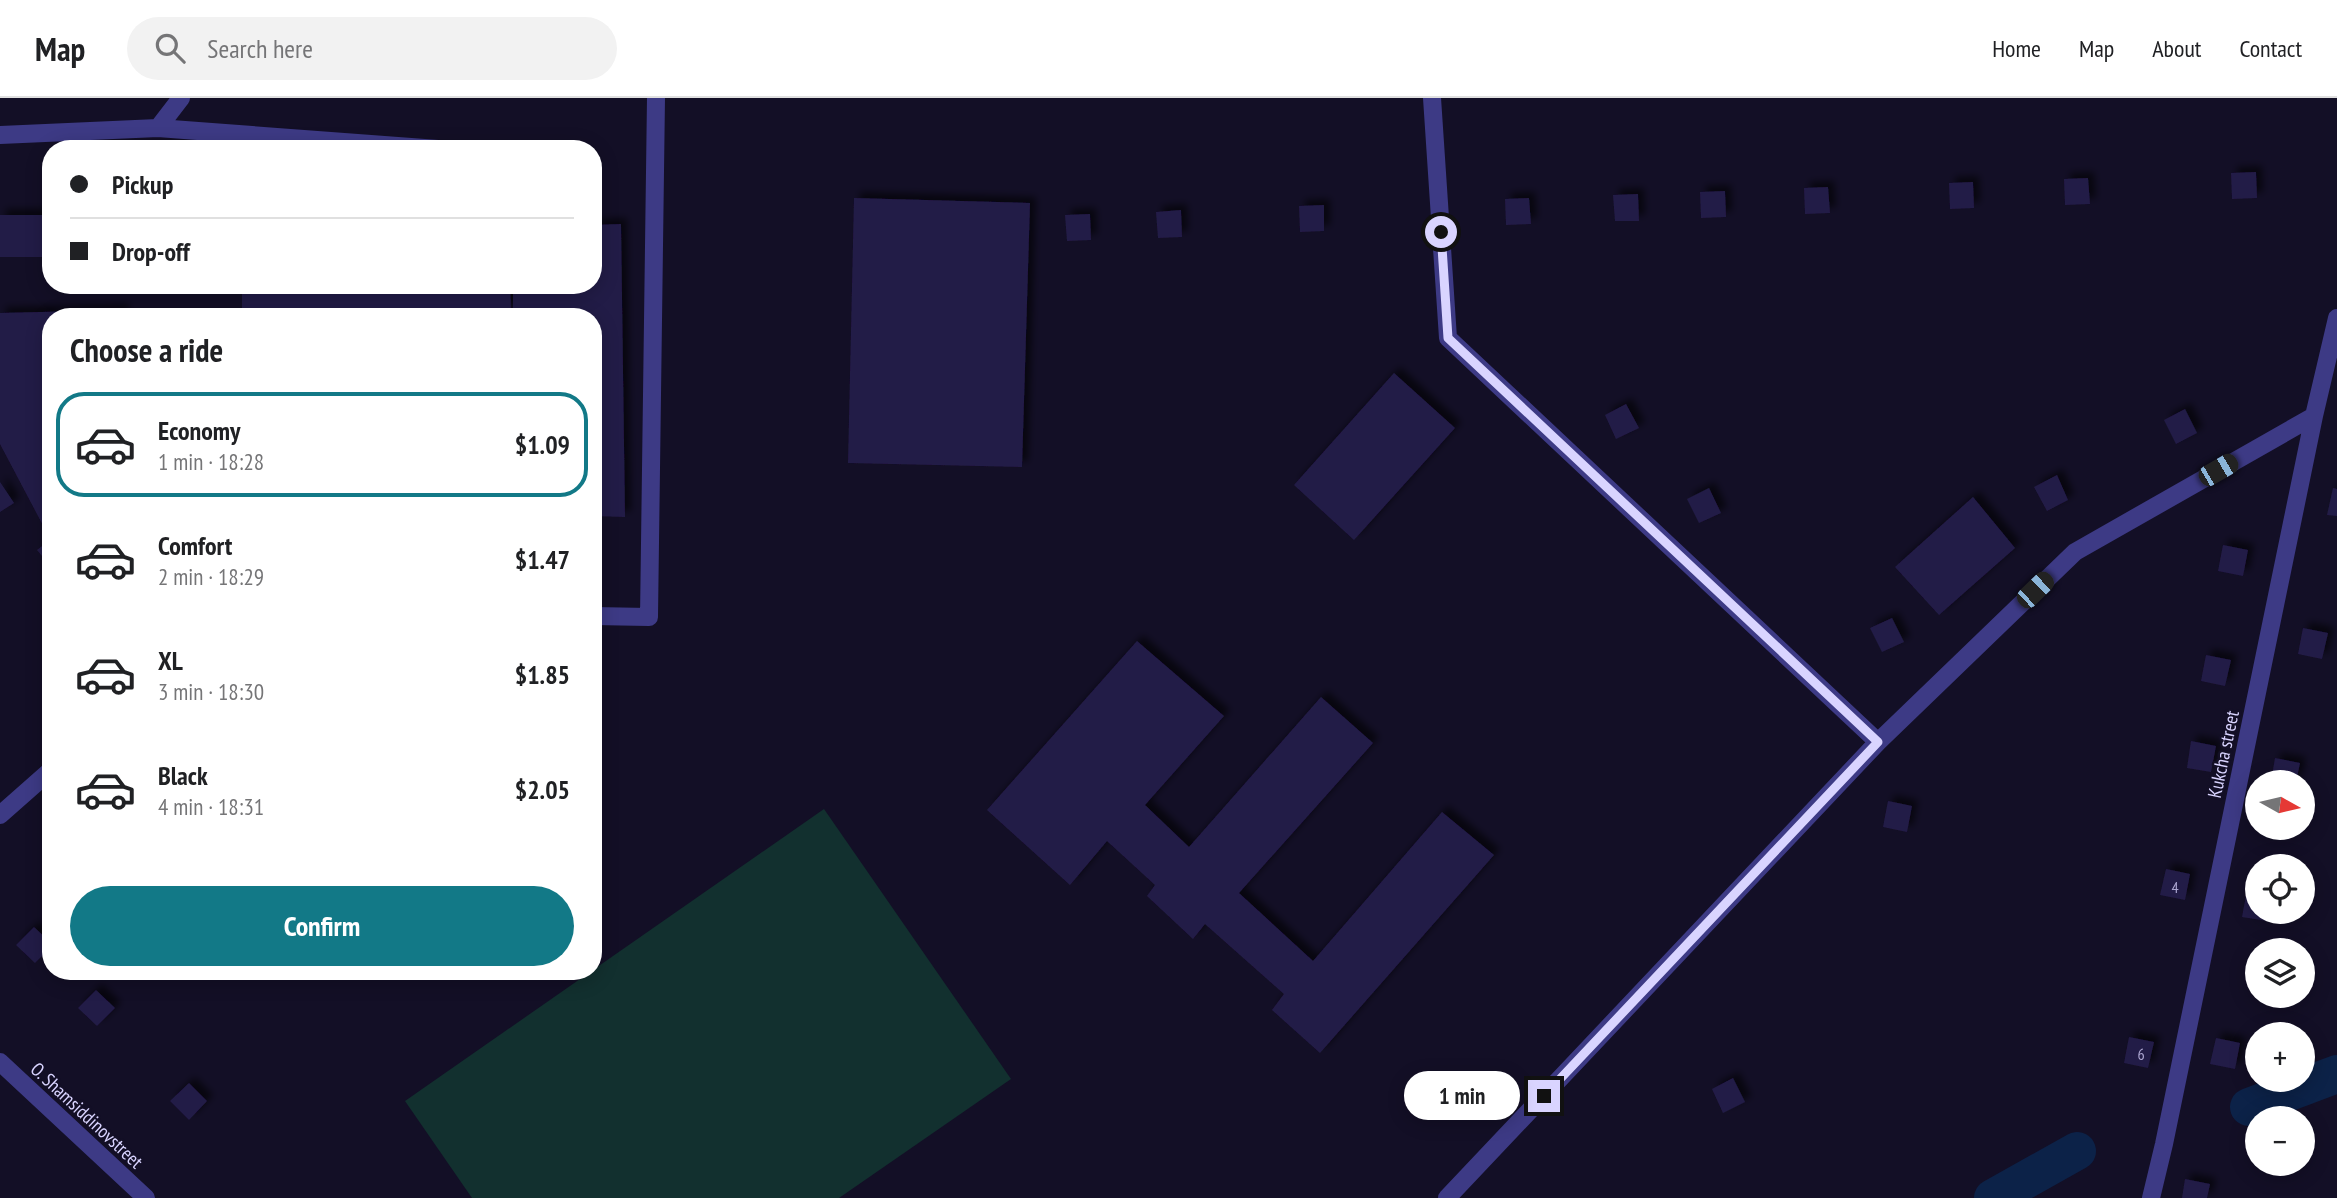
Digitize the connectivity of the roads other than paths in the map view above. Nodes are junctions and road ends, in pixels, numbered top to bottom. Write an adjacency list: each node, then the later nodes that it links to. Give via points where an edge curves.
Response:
1 (181, 98): 4 (street)
2 (656, 98): 9 (street, via 649,617)
3 (1432, 98): 10 (street, via 1448,338)
4 (158, 128): 5 (street); 6 (street)
5 (0, 135)
6 (318, 140)
7 (2337, 318): 8 (street, Kukcha street)
8 (2314, 416): 10 (street, via 2075,552); 16 (street, Kukcha street)
9 (602, 616)
10 (1878, 742): 15 (street)
11 (42, 779): 12 (street)
12 (0, 815)
13 (0, 1062): 14 (street, O. Shamsiddinovstreet)
14 (146, 1198)
15 (1447, 1198)
16 (2151, 1198)

